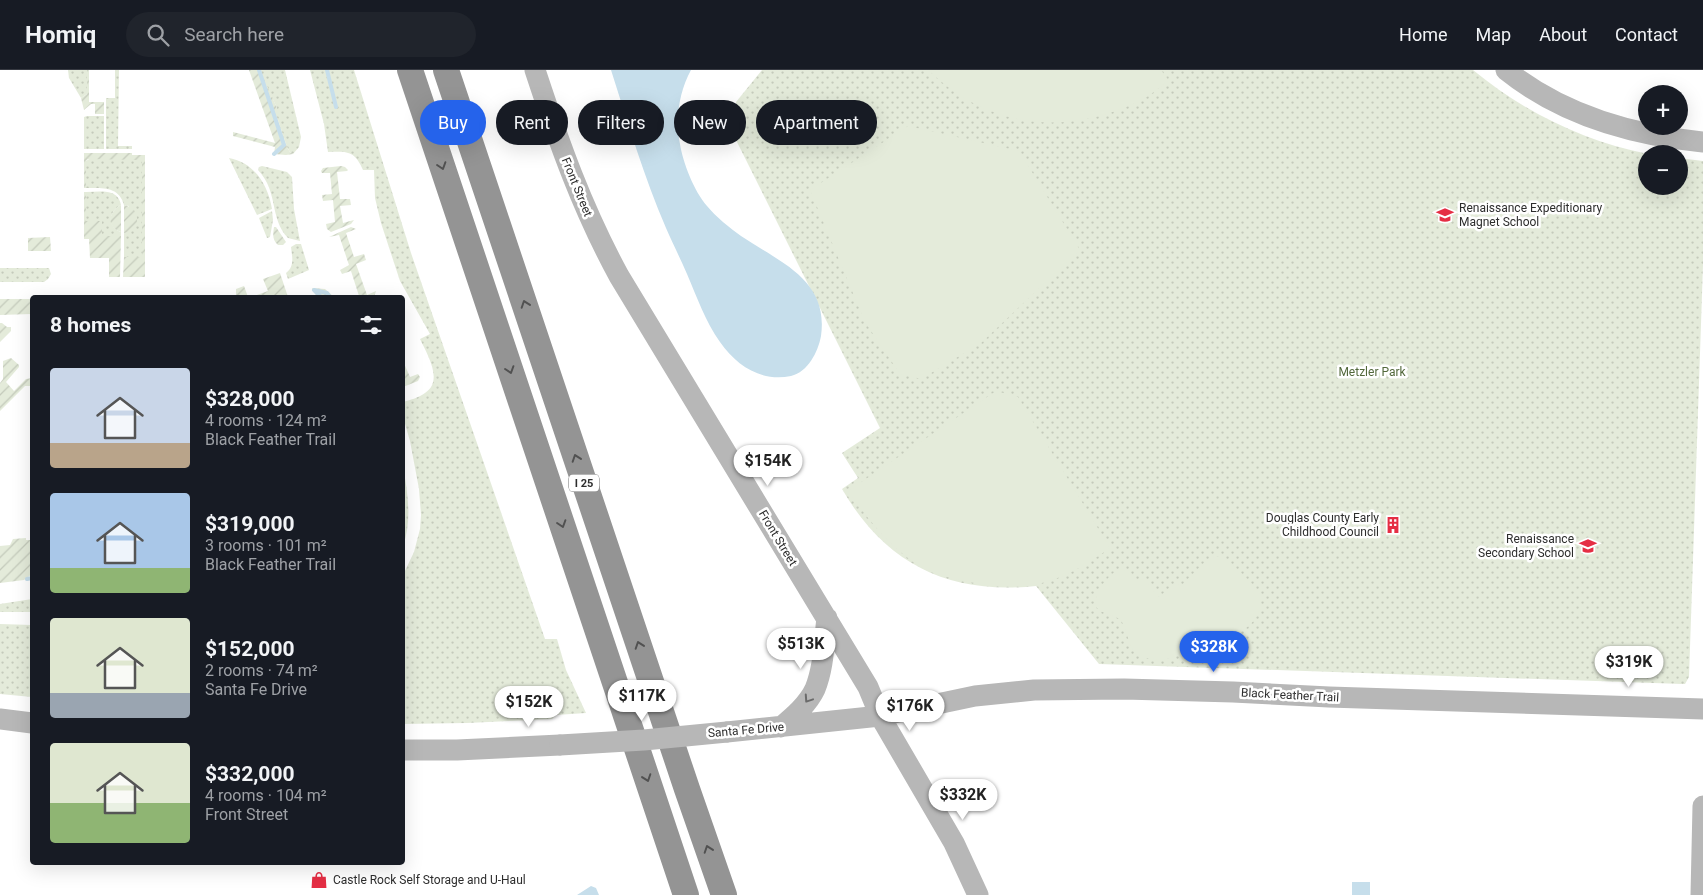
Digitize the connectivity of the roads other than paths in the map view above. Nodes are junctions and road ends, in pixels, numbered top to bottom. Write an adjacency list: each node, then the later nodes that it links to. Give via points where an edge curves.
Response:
1 (410, 70): 14 (highway, I 25, one-way to 14)
2 (446, 70): 15 (highway, I 25, one-way to 2)
3 (535, 70): 6 (main road, Front Street, via 570,174 611,262)
4 (1506, 70): 5 (main road, via 1546,97 1607,124 1645,134)
5 (1703, 142)
6 (826, 618): 8 (main road, Front Street, via 868,687); 11 (main road, one-way to 11, via 815,689 798,712)
7 (1703, 708): 8 (main road, Black Feather Trail, via 1124,689 1002,692)
8 (880, 716): 11 (main road, Santa Fe Drive); 16 (main road, Front Street, via 954,843)
9 (0, 719): 10 (main road)
10 (30, 723)
11 (781, 727): 12 (main road, Santa Fe Drive, bridge, via 644,740)
12 (405, 750)
13 (1703, 806): 17 (main road)
14 (686, 895)
15 (724, 895)
16 (978, 895)
17 (1700, 895)

